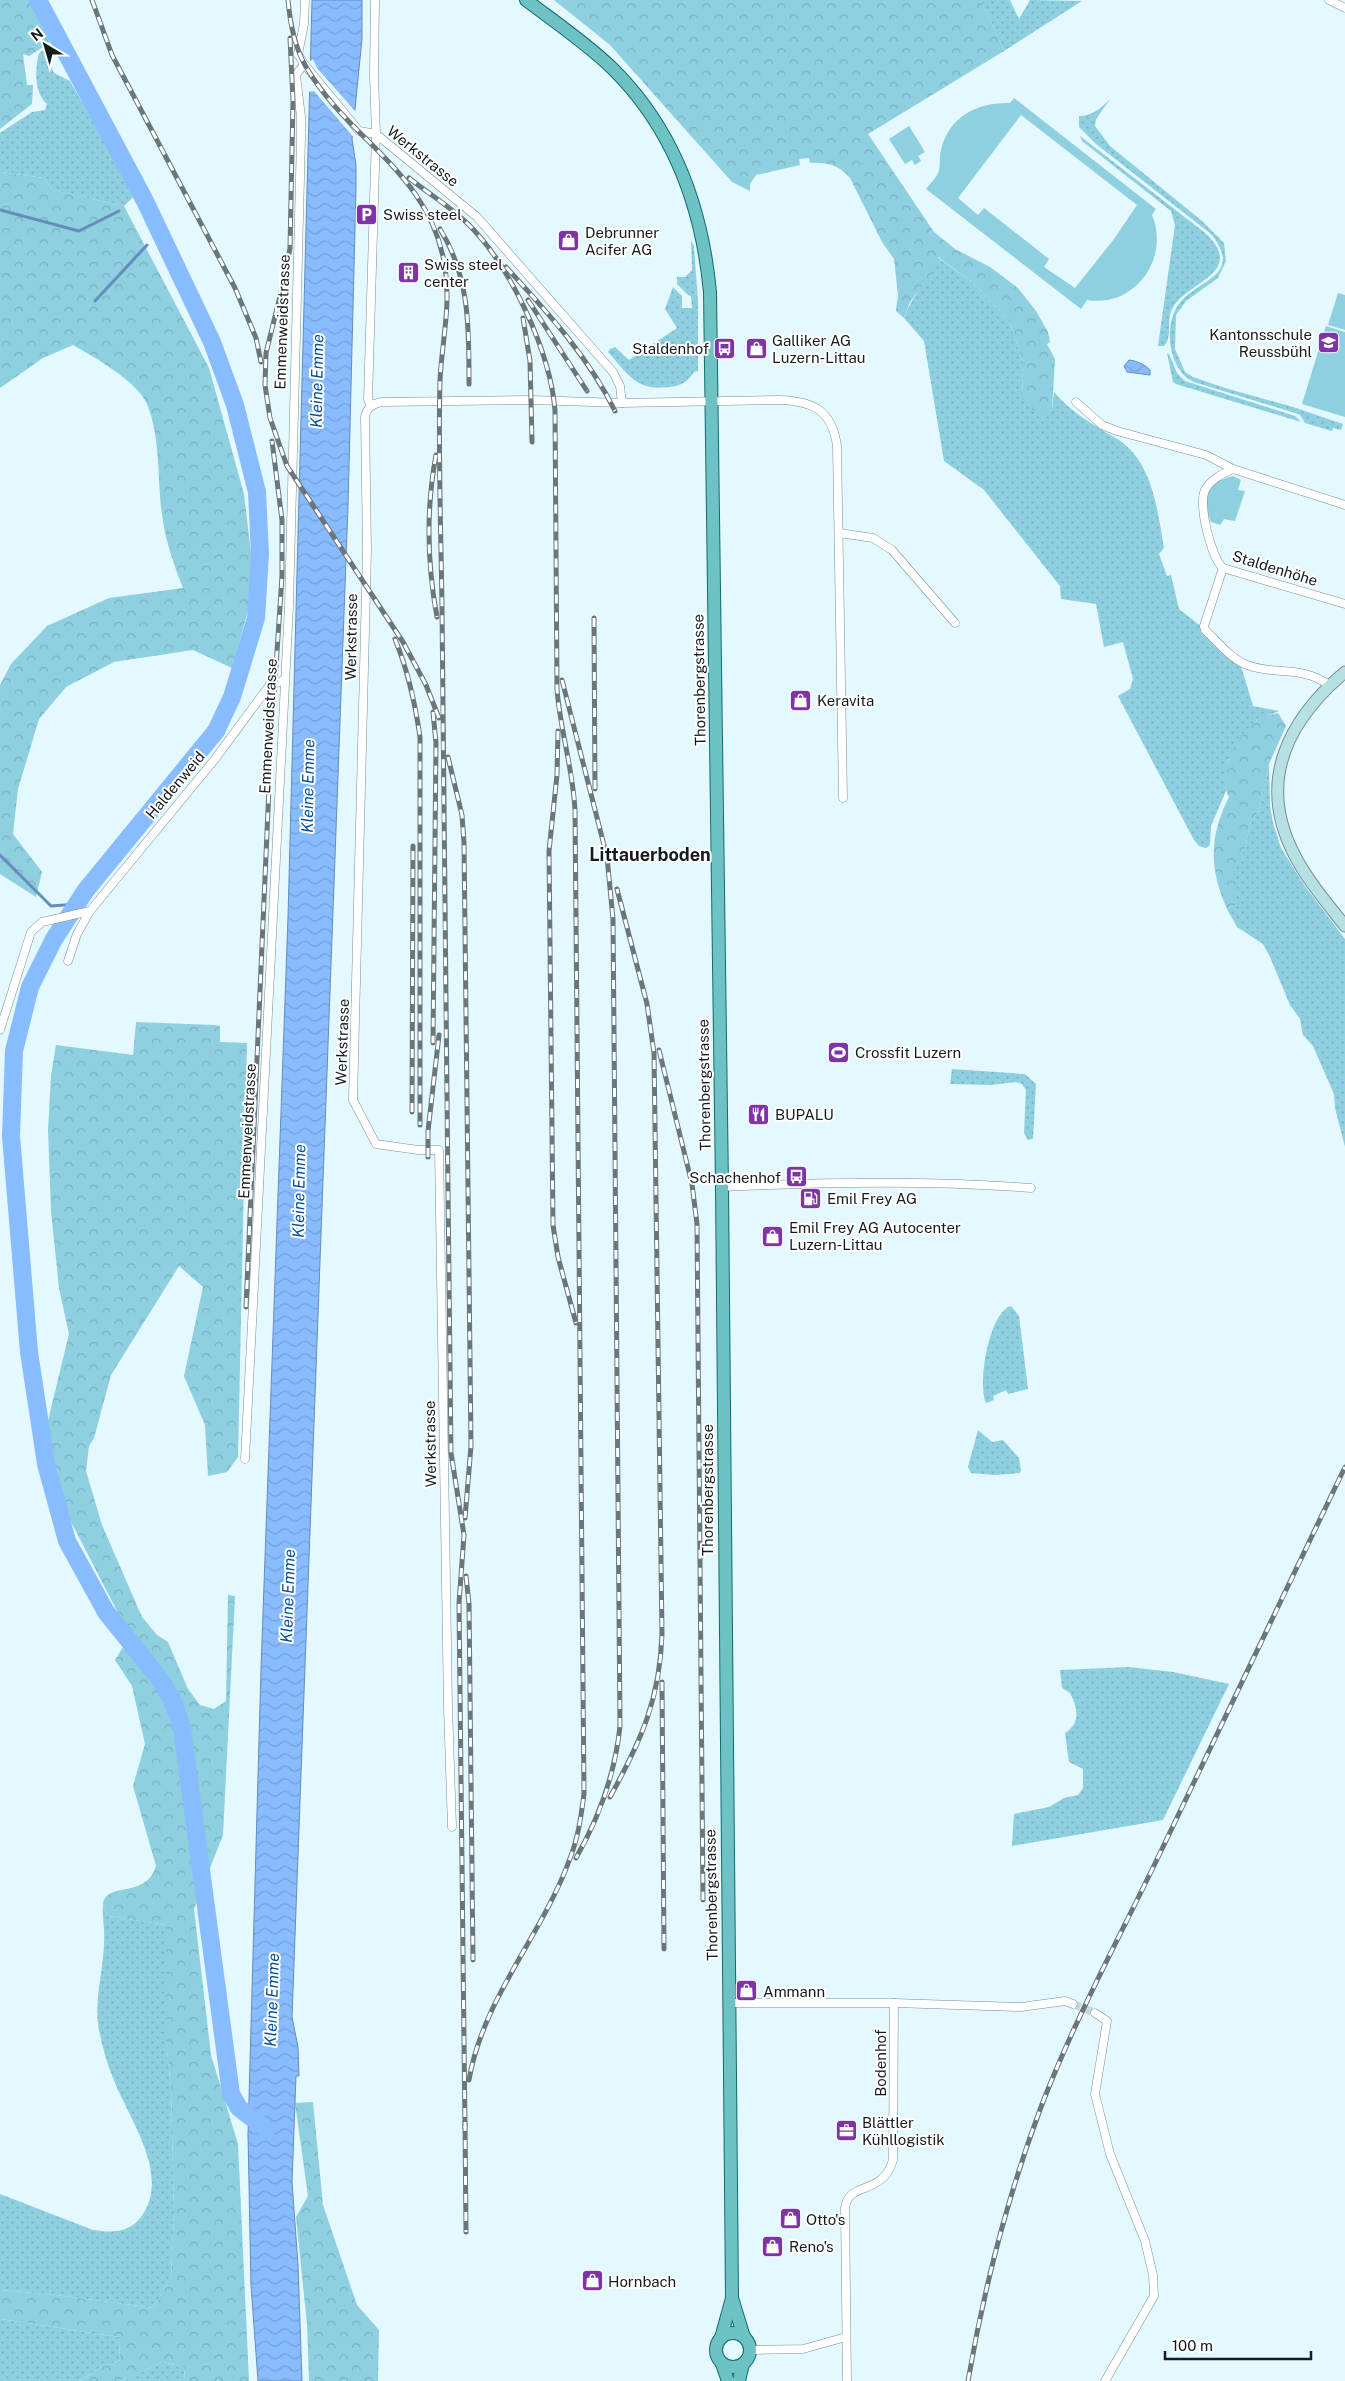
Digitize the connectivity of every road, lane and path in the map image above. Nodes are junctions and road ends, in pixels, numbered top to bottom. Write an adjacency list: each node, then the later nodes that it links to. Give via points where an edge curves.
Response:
1 (305, 0): 6 (street, Emmenweidstrasse, via 298,54)
2 (375, 0): 7 (street)
3 (526, 0): 8 (main road, Thorenbergstrasse, via 583,43 623,80 653,118 678,162 698,217 708,274)
4 (1329, 0): 5 (street)
5 (1345, 8)
6 (304, 64): 7 (street, via 356,128); 19 (street, Emmenweidstrasse, via 296,76 301,138 293,477)
7 (376, 134): 10 (street, Werkstrasse, via 477,218 613,372 620,386); 11 (street, Werkstrasse, via 368,399)
8 (712, 401): 10 (street); 14 (street, via 796,400 812,405 824,415 833,428 837,446); 26 (main road, Thorenbergstrasse)
9 (1076, 402): 12 (street, via 1102,425 1206,455)
10 (622, 403): 11 (street, via 531,400 379,402)
11 (371, 406): 29 (street, Werkstrasse, via 365,417 367,551 354,1100 376,1144 439,1150)
12 (1232, 469): 13 (street); 15 (street, Staldenhöhe, via 1211,482 1202,498 1214,557)
13 (1345, 505)
14 (839, 533): 17 (street, via 873,538 892,550); 21 (street)
15 (1224, 568): 16 (street, Staldenhöhe); 20 (street, via 1205,630 1246,665 1262,670 1299,671)
16 (1345, 604)
17 (955, 623)
18 (1345, 672): 20 (street)
19 (284, 680): 22 (street, Haldenweid, via 270,686); 28 (street, Emmenweidstrasse)
20 (1329, 685): 23 (street, via 1297,724 1287,743 1278,776 1278,812 1295,856)
21 (843, 798)
22 (90, 911): 24 (street, Haldenweid, via 77,934); 25 (street, via 42,922 32,932)
23 (1345, 926)
24 (68, 961)
25 (0, 1030)
26 (722, 1187): 27 (street, via 847,1182 967,1183); 30 (main road, Thorenbergstrasse)
27 (1031, 1188)
28 (245, 1459)
29 (452, 1826)
30 (728, 2003): 31 (street); 34 (main road, Thorenbergstrasse)
31 (894, 2003): 32 (street, via 1021,2007 1065,2001); 36 (street, Bodenhof, via 893,2160 884,2178 858,2190 846,2203)
32 (1073, 2004)
33 (1096, 2013): 44 (street, via 1107,2020 1096,2094 1110,2154 1145,2241 1154,2296)
34 (732, 2298): 35 (main road, Thorenbergstrasse); 37 (main road, Thorenbergstrasse)
35 (744, 2337): 37 (main road, via 733,2334); 38 (main road)
36 (846, 2337): 38 (street, via 803,2349); 43 (street, Bodenhof)
37 (721, 2338): 39 (main road, via 716,2353)
38 (750, 2350): 40 (main road)
39 (722, 2364): 40 (main road, via 734,2367); 41 (main road)
40 (743, 2364): 42 (main road)
41 (728, 2381)
42 (738, 2381)
43 (847, 2381)
44 (1105, 2381)

